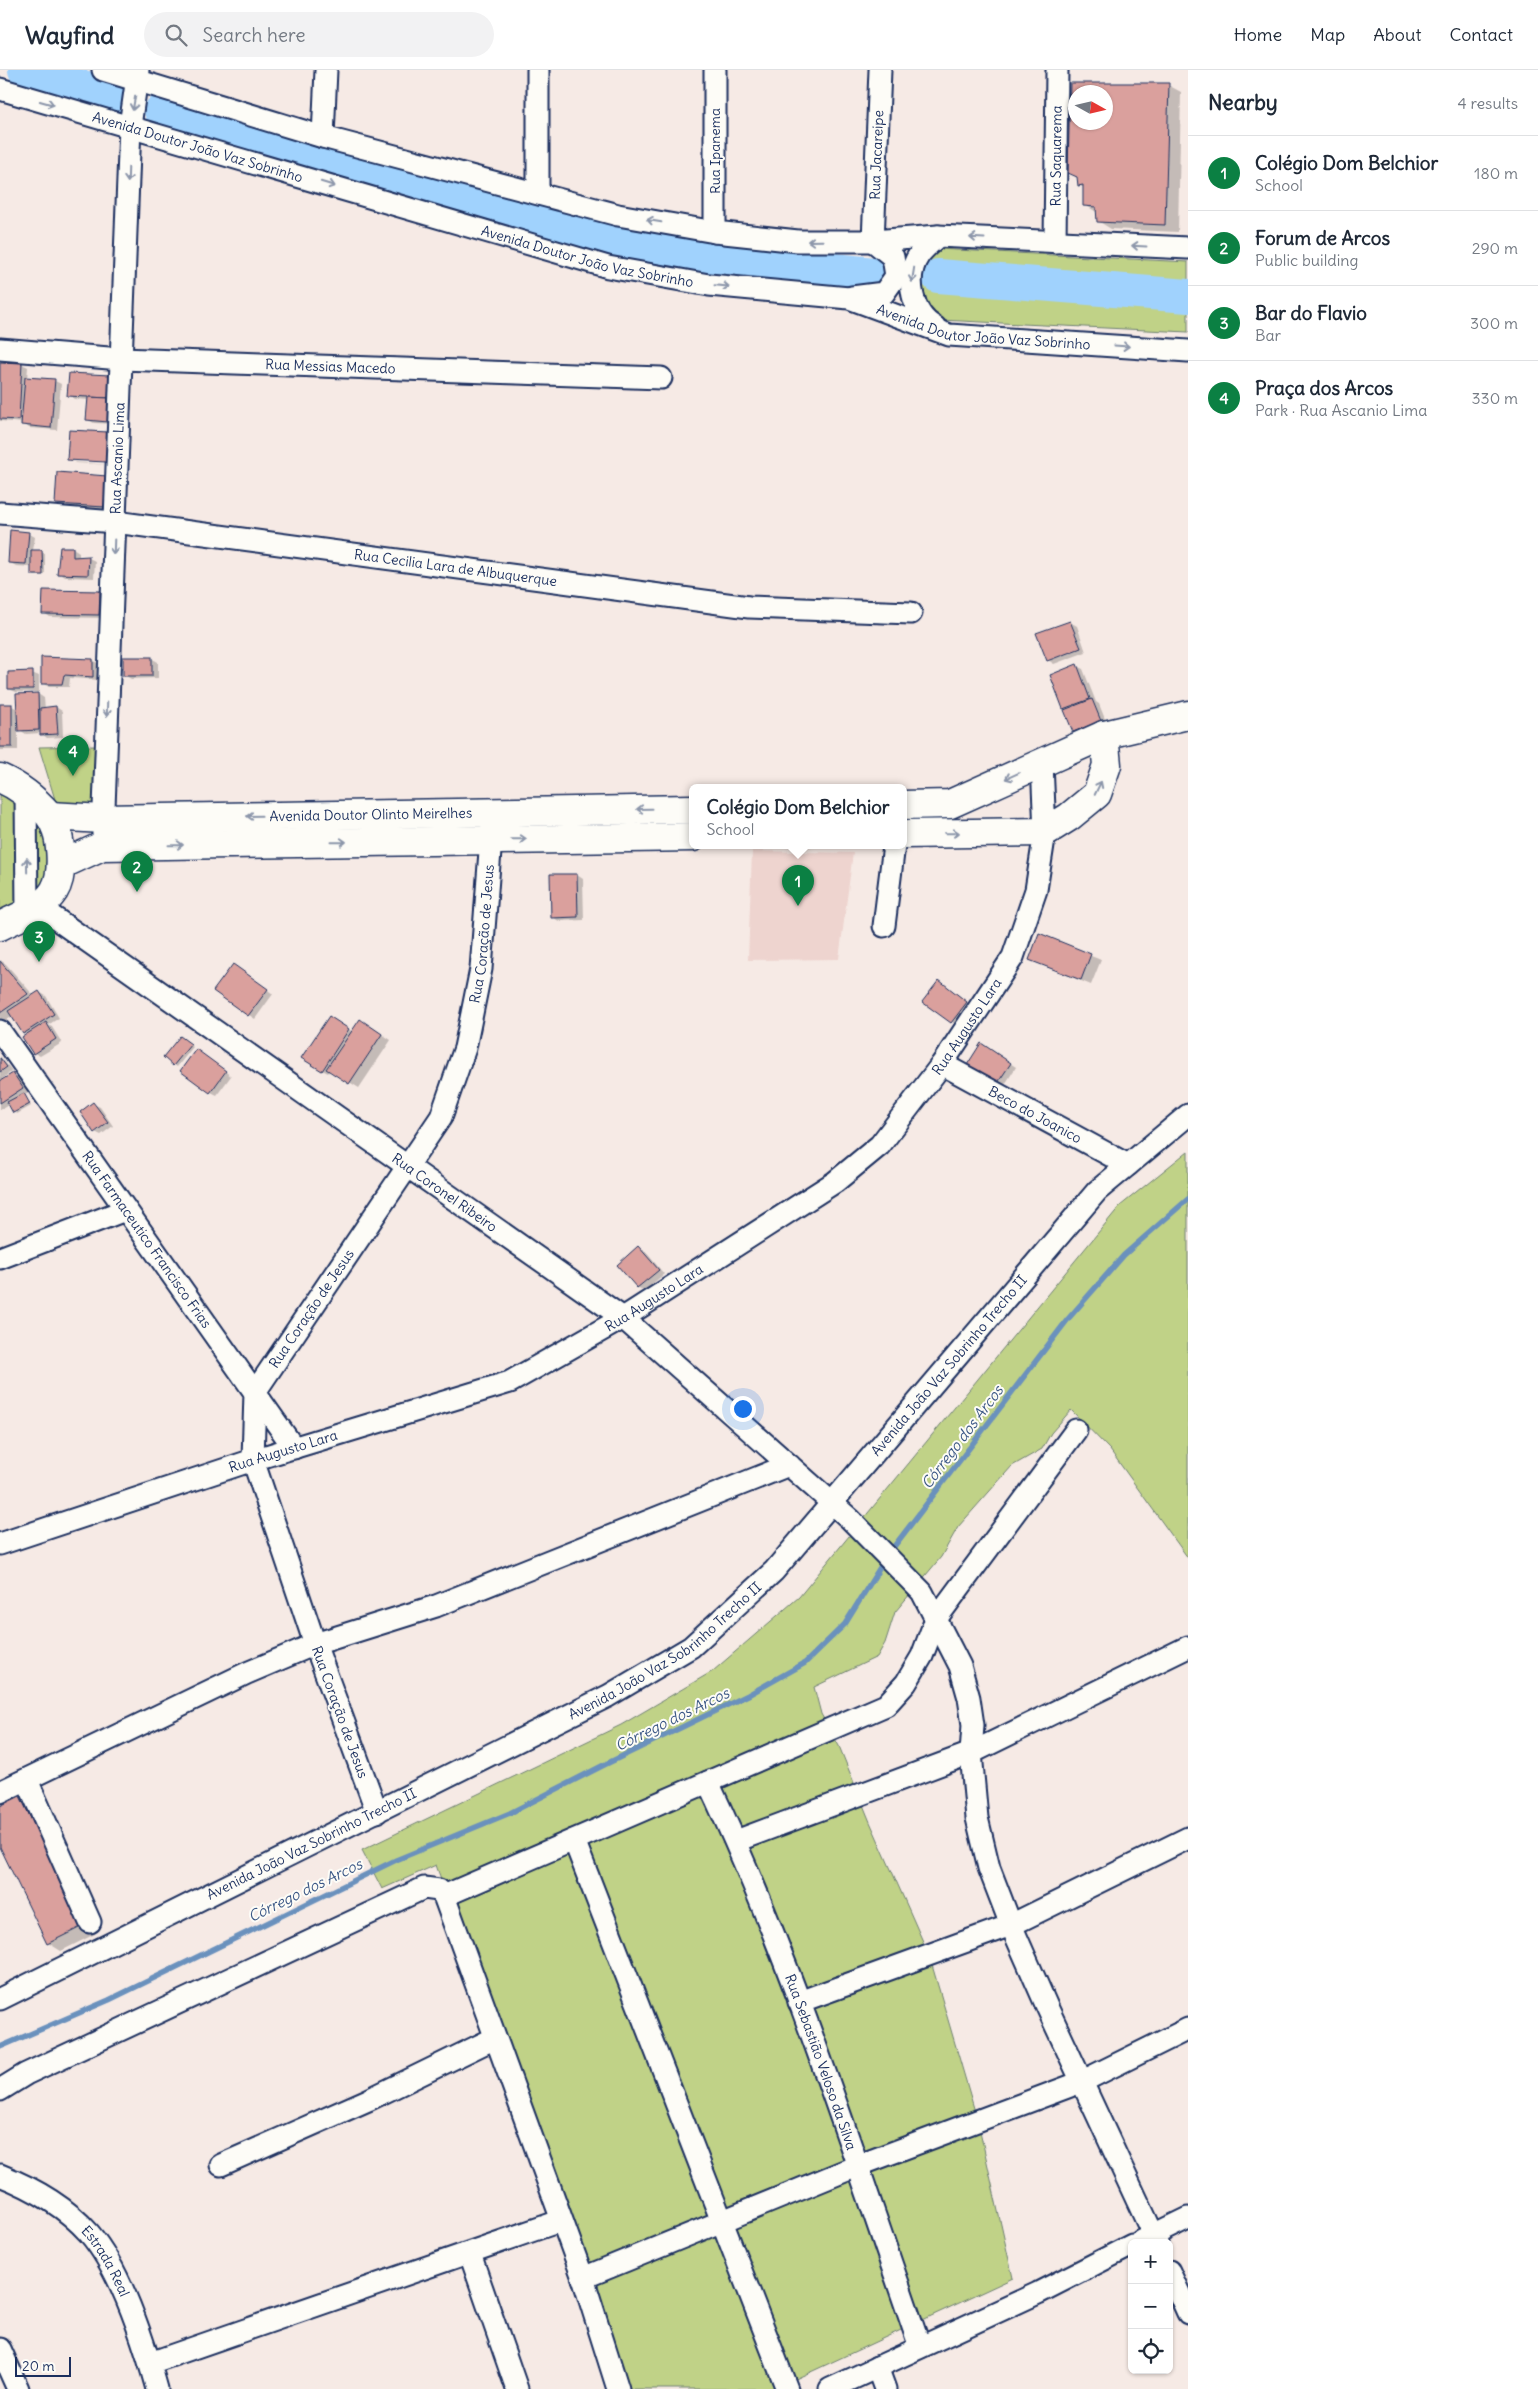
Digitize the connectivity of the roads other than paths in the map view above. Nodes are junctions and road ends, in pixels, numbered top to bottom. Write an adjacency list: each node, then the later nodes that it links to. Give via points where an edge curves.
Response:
1 (103, 70): 7 (street)
2 (326, 70): 10 (street)
3 (538, 70): 11 (street)
4 (715, 70): 12 (street, Rua Ipanema)
5 (880, 70): 14 (street, Rua Jacareipe)
6 (1056, 70): 15 (street, Rua Saquarema)
7 (138, 75): 9 (street, Rua Ascanio Lima, one-way to 9); 10 (street)
8 (0, 89): 9 (street, Avenida Doutor João Vaz Sobrinho, one-way to 9)
9 (130, 126): 17 (street, Avenida Doutor João Vaz Sobrinho, one-way to 17, via 608,267 709,285); 21 (street, Rua Ascanio Lima, one-way to 21)
10 (324, 137): 11 (street)
11 (538, 194): 12 (street, one-way to 11, via 618,215)
12 (715, 232): 14 (street, one-way to 12, via 798,242)
13 (938, 236): 14 (street); 15 (street, one-way to 13); 18 (street, one-way to 18, via 918,256 912,275 912,295 921,314 931,325)
14 (873, 240): 17 (street, via 893,257 896,276 884,293)
15 (1055, 242): 16 (street, one-way to 15)
16 (1188, 248)
17 (849, 298): 18 (street, Avenida Doutor João Vaz Sobrinho)
18 (949, 335): 20 (street, Avenida Doutor João Vaz Sobrinho, one-way to 20)
19 (0, 349): 21 (street, Rua Messias Macedo)
20 (1185, 356)
21 (121, 359): 22 (street, Rua Messias Macedo); 24 (street, Rua Ascanio Lima)
22 (661, 378)
23 (0, 513): 24 (street, Rua Cecilia Lara de Albuquerque)
24 (115, 522): 25 (street, Rua Cecilia Lara de Albuquerque, via 749,607); 36 (street, Rua Ascanio Lima, one-way to 36)
25 (911, 613)
26 (1188, 715): 27 (main road)
27 (1104, 735): 28 (main road); 37 (main road, one-way to 27, via 1096,794 1107,765)
28 (1042, 763): 31 (main road, one-way to 31, via 950,804); 37 (street, Rua Augusto Lara)
29 (0, 778): 30 (main road)
30 (26, 793): 35 (main road); 45 (street, one-way to 30)
31 (907, 805)
32 (689, 809): 33 (main road, Avenida Doutor Olinto Meirelhes, one-way to 33)
33 (493, 812): 34 (main road, Avenida Doutor Olinto Meirelhes); 40 (street, Rua Coração de Jesus)
34 (299, 815): 36 (main road, Avenida Doutor Olinto Meirelhes, one-way to 36); 41 (main road)
35 (50, 816): 36 (main road, Avenida Doutor Olinto Meirelhes); 44 (main road, via 58,836)
36 (103, 819): 42 (street, Rua Ascanio Lima)
37 (1045, 832): 38 (main road, one-way to 37); 49 (street, Rua Augusto Lara, via 1036,890 1013,957)
38 (907, 834)
39 (689, 837): 40 (main road, Avenida Doutor Olinto Meirelhes, one-way to 39)
40 (491, 840): 41 (main road, Avenida Doutor Olinto Meirelhes, one-way to 40); 52 (street, Rua Coração de Jesus, via 481,969 465,1048 441,1118)
41 (299, 843): 42 (main road, Avenida Doutor Olinto Meirelhes, one-way to 41)
42 (102, 846): 44 (main road, Avenida Doutor Olinto Meirelhes)
43 (894, 849): 47 (street)
44 (61, 864): 45 (main road, via 54,891)
45 (33, 910): 46 (main road); 52 (street, Rua Coronel Ribeiro)
46 (0, 926)
47 (884, 926)
48 (0, 1031): 53 (street, Rua Farmaceutico Francisco Frias)
49 (942, 1064): 51 (street, Beco do Joanico); 55 (street, Rua Augusto Lara, via 880,1145 835,1182)
50 (1188, 1115): 51 (street, Avenida João Vaz Sobrinho Trecho II)
51 (1128, 1165): 61 (street, Avenida João Vaz Sobrinho Trecho II, via 1098,1191)
52 (407, 1168): 55 (street, Rua Coronel Ribeiro); 56 (street, Rua Coração de Jesus)
53 (125, 1210): 54 (street); 56 (street, Rua Farmaceutico Francisco Frias)
54 (0, 1258)
55 (623, 1318): 58 (street, Rua Augusto Lara, via 510,1382); 60 (street, Rua Coronel Ribeiro)
56 (255, 1392): 58 (street, Rua Farmaceutico Francisco Frias); 59 (street, Rua Coração de Jesus)
57 (1076, 1430): 63 (street)
58 (294, 1448): 59 (street, Rua Augusto Lara)
59 (253, 1460): 62 (street, Rua Augusto Lara); 64 (street, Rua Coração de Jesus)
60 (789, 1465): 61 (street, Rua Coronel Ribeiro); 64 (street, via 436,1606)
61 (832, 1503): 63 (street, Rua Coronel Ribeiro, via 922,1592); 70 (street, Avenida João Vaz Sobrinho Trecho II, via 774,1571 691,1647 608,1696)
62 (0, 1544)
63 (936, 1619): 66 (street, Rua Coronel Ribeiro, via 960,1666 969,1698 973,1725); 68 (street, via 922,1656 906,1683 886,1705)
64 (315, 1644): 67 (street, via 246,1673); 70 (street, Rua Coração de Jesus)
65 (1188, 1647): 66 (street)
66 (971, 1753): 73 (street); 76 (street, Rua Coronel Ribeiro, via 977,1818 989,1868)
67 (26, 1780): 69 (street); 75 (street)
68 (708, 1782): 72 (street); 73 (street, Rua Sebastião Veloso da Silva)
69 (0, 1792)
70 (377, 1812): 77 (street, Avenida João Vaz Sobrinho Trecho II)
71 (1188, 1838): 76 (street)
72 (574, 1840): 74 (street); 88 (street)
73 (736, 1841): 78 (street, Rua Sebastião Veloso da Silva)
74 (444, 1896): 80 (street); 82 (street, via 438,1890 424,1888 26,2074)
75 (90, 1922)
76 (1011, 1925): 78 (street); 81 (street, Rua Coronel Ribeiro)
77 (0, 1999)
78 (799, 2002): 84 (street, Rua Sebastião Veloso da Silva)
79 (1188, 2029): 81 (street)
80 (495, 2038): 83 (street, via 368,2100); 87 (street)
81 (1081, 2082): 84 (street); 89 (street, Rua Coronel Ribeiro)
82 (0, 2090)
83 (221, 2165)
84 (857, 2166): 88 (street); 96 (street, Rua Sebastião Veloso da Silva)
85 (0, 2175): 98 (street, Estrada Real, via 45,2197 89,2234 119,2283)
86 (1188, 2218): 90 (street)
87 (560, 2221): 92 (street); 93 (street)
88 (721, 2222): 93 (street); 104 (street)
89 (1149, 2239)
90 (1151, 2239)
91 (1128, 2247): 96 (street)
92 (470, 2254): 98 (street); 102 (street)
93 (583, 2278): 103 (street)
94 (1173, 2279): 95 (street)
95 (1188, 2313)
96 (920, 2347): 99 (street)
97 (0, 2349): 100 (street)
98 (150, 2363): 101 (street, Estrada Real)
99 (877, 2367): 105 (street); 106 (street)
100 (18, 2389)
101 (157, 2389)
102 (517, 2389)
103 (618, 2389)
104 (787, 2389)
105 (830, 2389)
106 (885, 2389)

